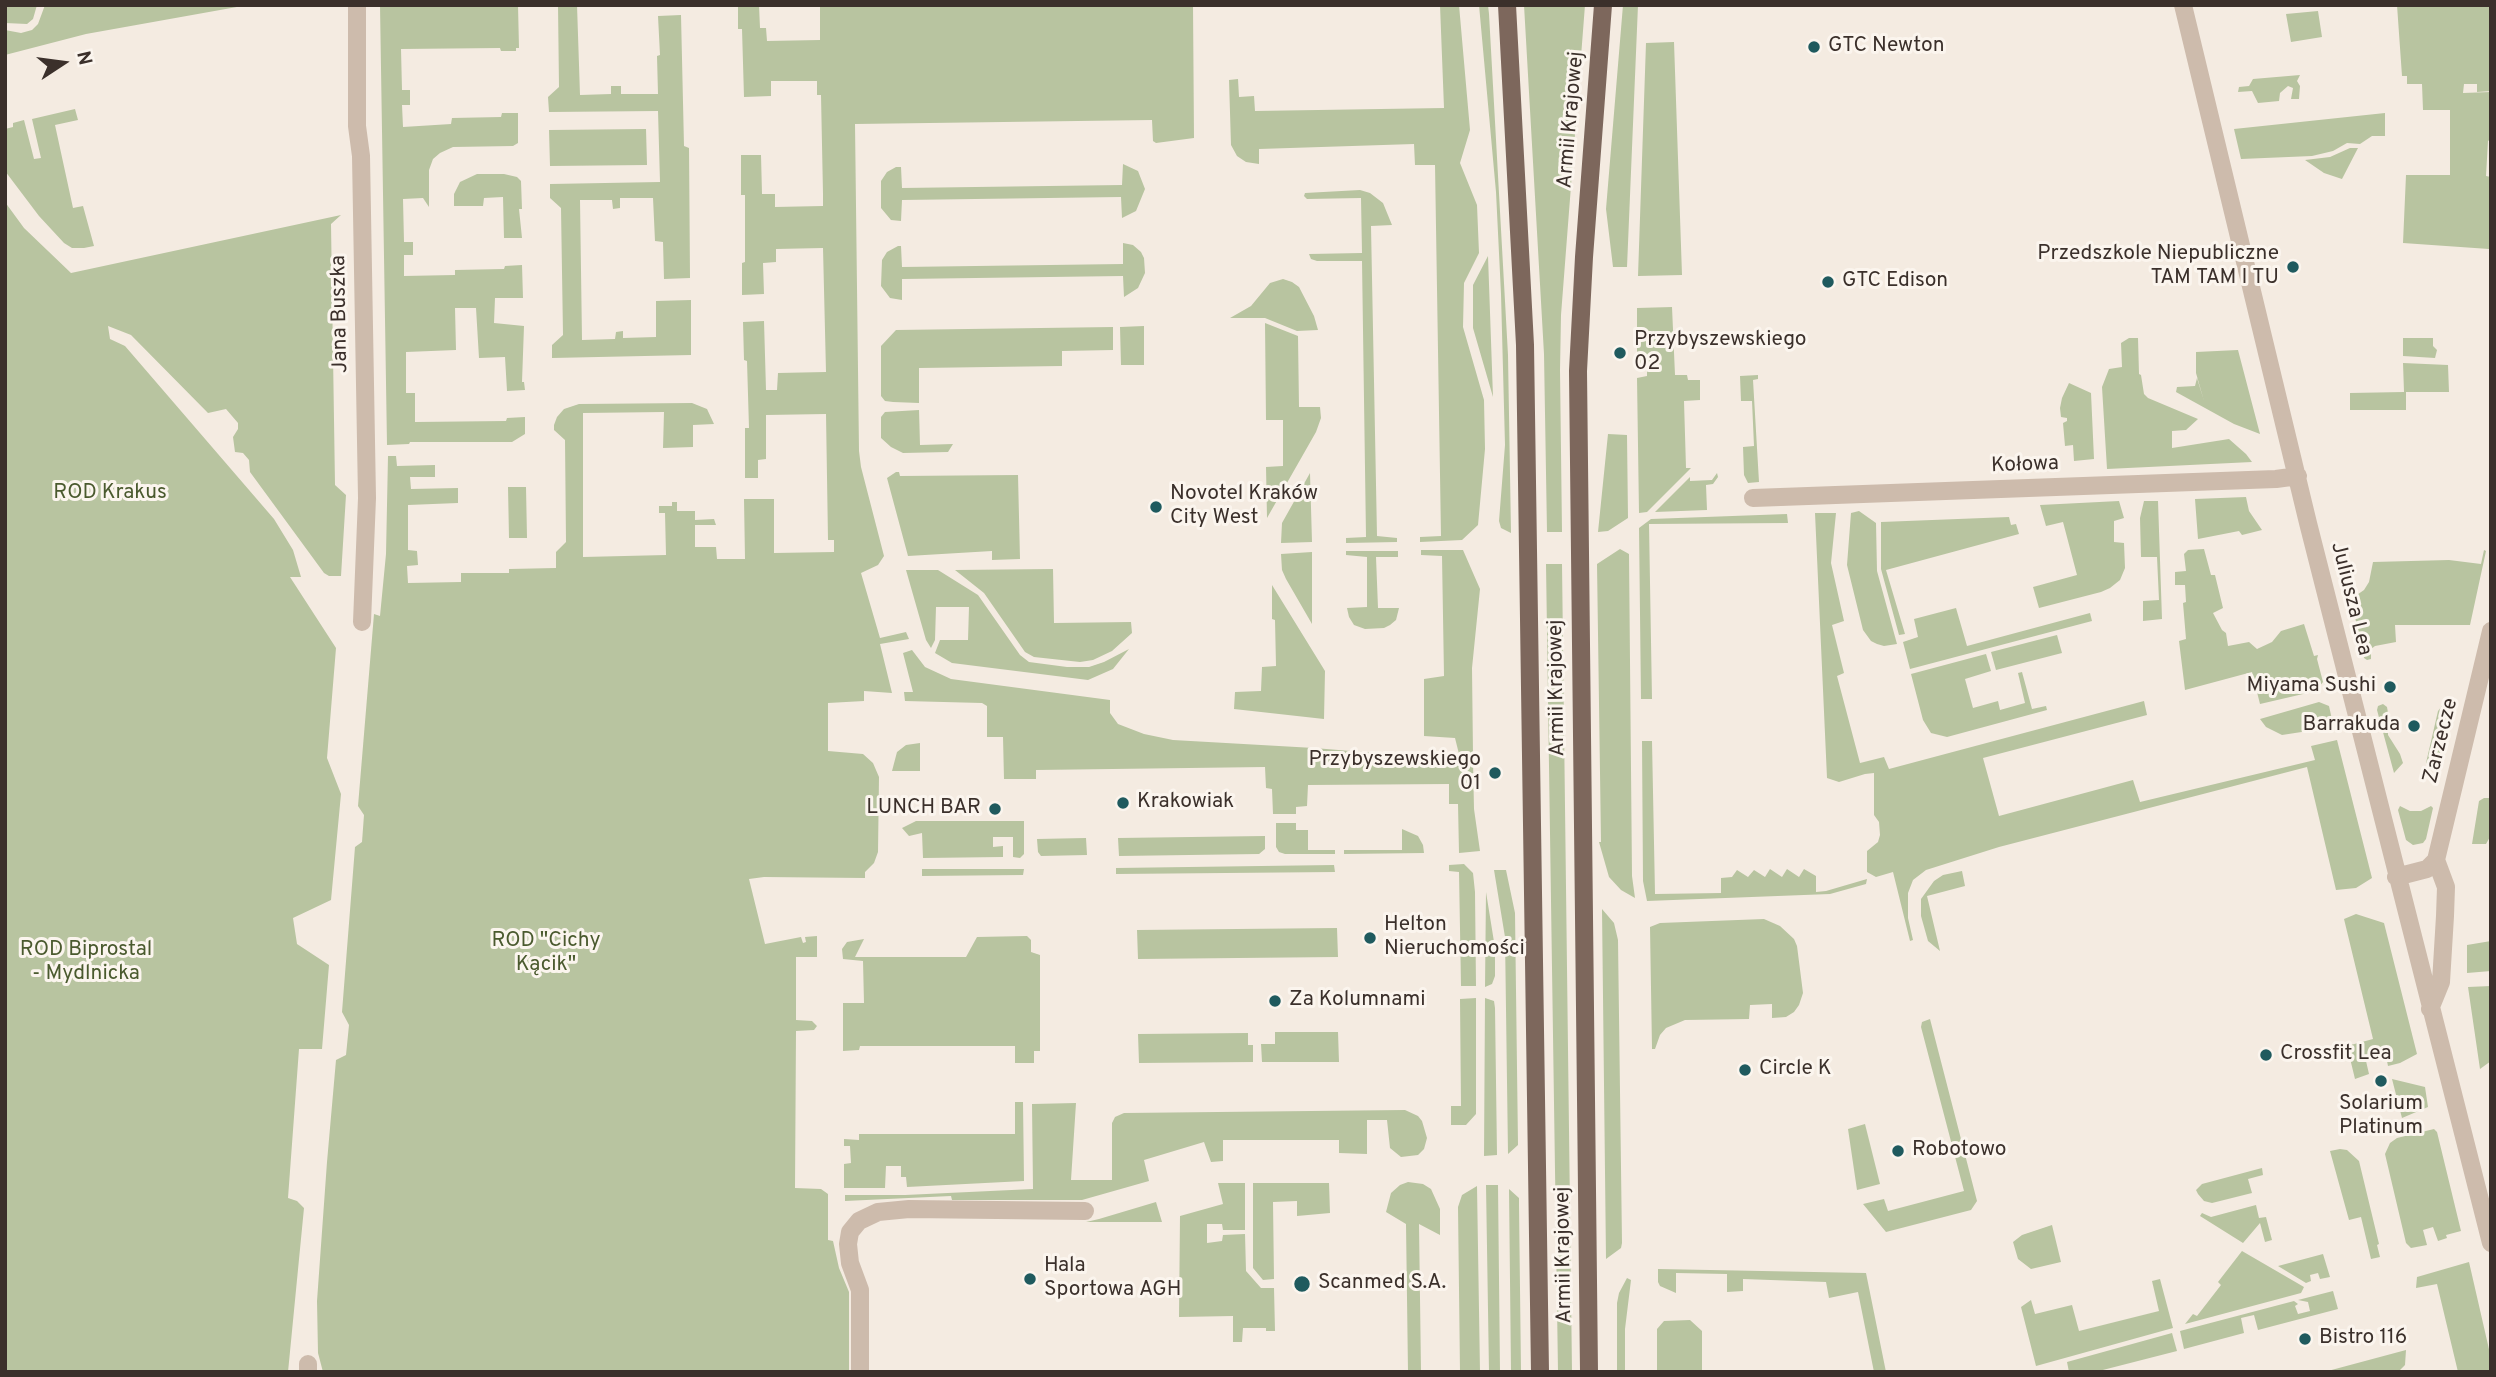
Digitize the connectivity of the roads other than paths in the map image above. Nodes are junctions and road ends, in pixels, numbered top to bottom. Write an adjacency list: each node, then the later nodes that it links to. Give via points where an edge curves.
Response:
1 (357, 5): 7 (street, Jana Buszka, via 367,498)
2 (1507, 5): 16 (main road, Armii Krajowej, via 1525,358)
3 (1603, 5): 17 (main road, Armii Krajowej, via 1578,381)
4 (2183, 5): 5 (street, Juliusza Lea)
5 (2298, 475): 6 (street, Kołowa); 10 (street, Juliusza Lea)
6 (1753, 498)
7 (362, 622)
8 (2491, 631): 9 (street, Zarzecze)
9 (2435, 860): 10 (street, via 2430,867); 11 (street, via 2446,887 2441,982)
10 (2396, 877): 11 (street, Juliusza Lea)
11 (2430, 1009): 13 (street, Juliusza Lea)
12 (1085, 1211): 15 (street, via 909,1209 864,1217 854,1226 848,1244 860,1290)
13 (2487, 1211): 14 (street, Juliusza Lea)
14 (2491, 1244)
15 (860, 1372)
16 (1540, 1372)
17 (1589, 1372)

